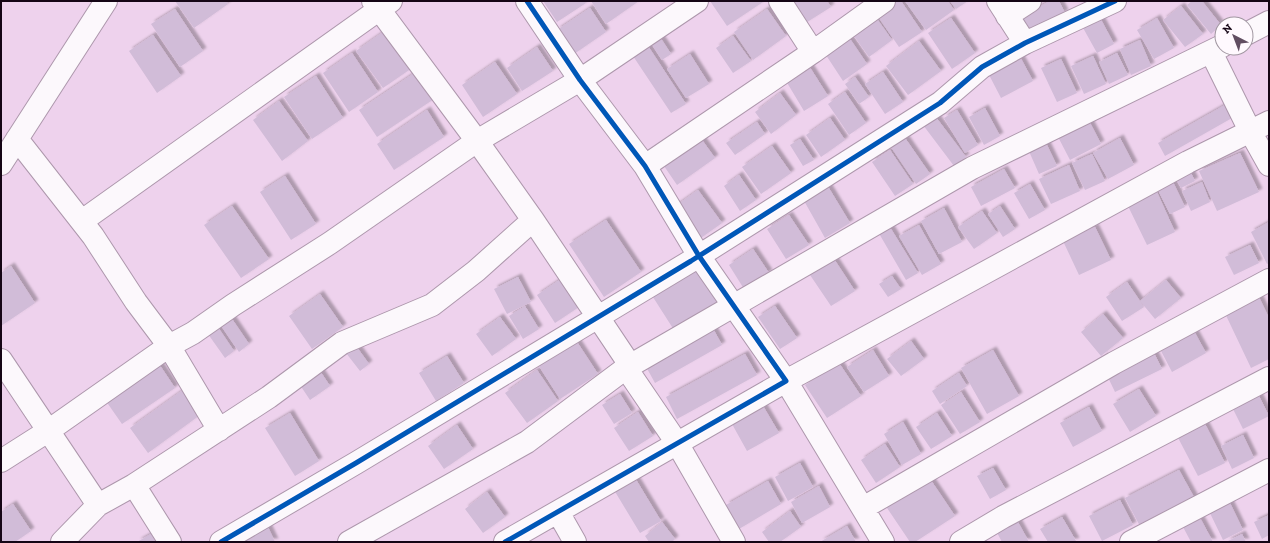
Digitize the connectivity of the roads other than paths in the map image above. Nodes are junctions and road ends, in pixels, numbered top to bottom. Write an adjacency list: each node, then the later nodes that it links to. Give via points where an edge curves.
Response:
1 (106, 1): 18 (street)
2 (528, 1): 16 (street)
3 (697, 1): 16 (street)
4 (780, 1): 14 (street)
5 (884, 1): 14 (street)
6 (1030, 1): 9 (street)
7 (1114, 1): 12 (street)
8 (381, 4): 19 (street); 24 (street)
9 (1002, 8): 12 (street)
10 (1269, 22): 11 (street)
11 (1254, 30)
12 (1024, 43): 25 (street, via 982,67 940,103)
13 (1214, 50): 27 (street, via 972,168)
14 (813, 52): 22 (street)
15 (1220, 56): 17 (street)
16 (580, 80): 19 (street); 22 (street)
17 (1260, 126): 21 (street); 33 (street, via 1181,166)
18 (17, 139): 20 (street); 24 (street)
19 (476, 141): 23 (street); 29 (street, via 330,243)
20 (1, 164)
21 (1269, 165)
22 (645, 166): 25 (street)
23 (533, 220): 28 (street); 34 (street, via 476,271 432,305 342,343 269,398)
24 (82, 221): 29 (street)
25 (699, 256): 27 (street); 28 (street)
26 (1269, 280): 41 (street, via 1114,363)
27 (734, 306): 31 (street); 33 (street)
28 (597, 317): 31 (street); 45 (street)
29 (169, 346): 34 (street); 35 (street)
30 (1, 360): 35 (street)
31 (628, 366): 36 (street); 46 (street, via 527,442)
32 (1269, 378): 51 (street, via 1016,510)
33 (786, 380): 36 (street); 41 (street)
34 (219, 430): 39 (street)
35 (48, 431): 37 (street); 40 (street)
36 (677, 443): 42 (street); 49 (street)
37 (1, 461)
38 (1269, 470): 52 (street)
39 (134, 485): 40 (street); 44 (street)
40 (98, 505): 43 (street)
41 (863, 508): 50 (street)
42 (558, 512): 47 (street); 48 (street)
43 (62, 542)
44 (170, 542)
45 (221, 542)
46 (349, 542)
47 (504, 542)
48 (575, 542)
49 (734, 542)
50 (883, 542)
51 (961, 542)
52 (1131, 542)

